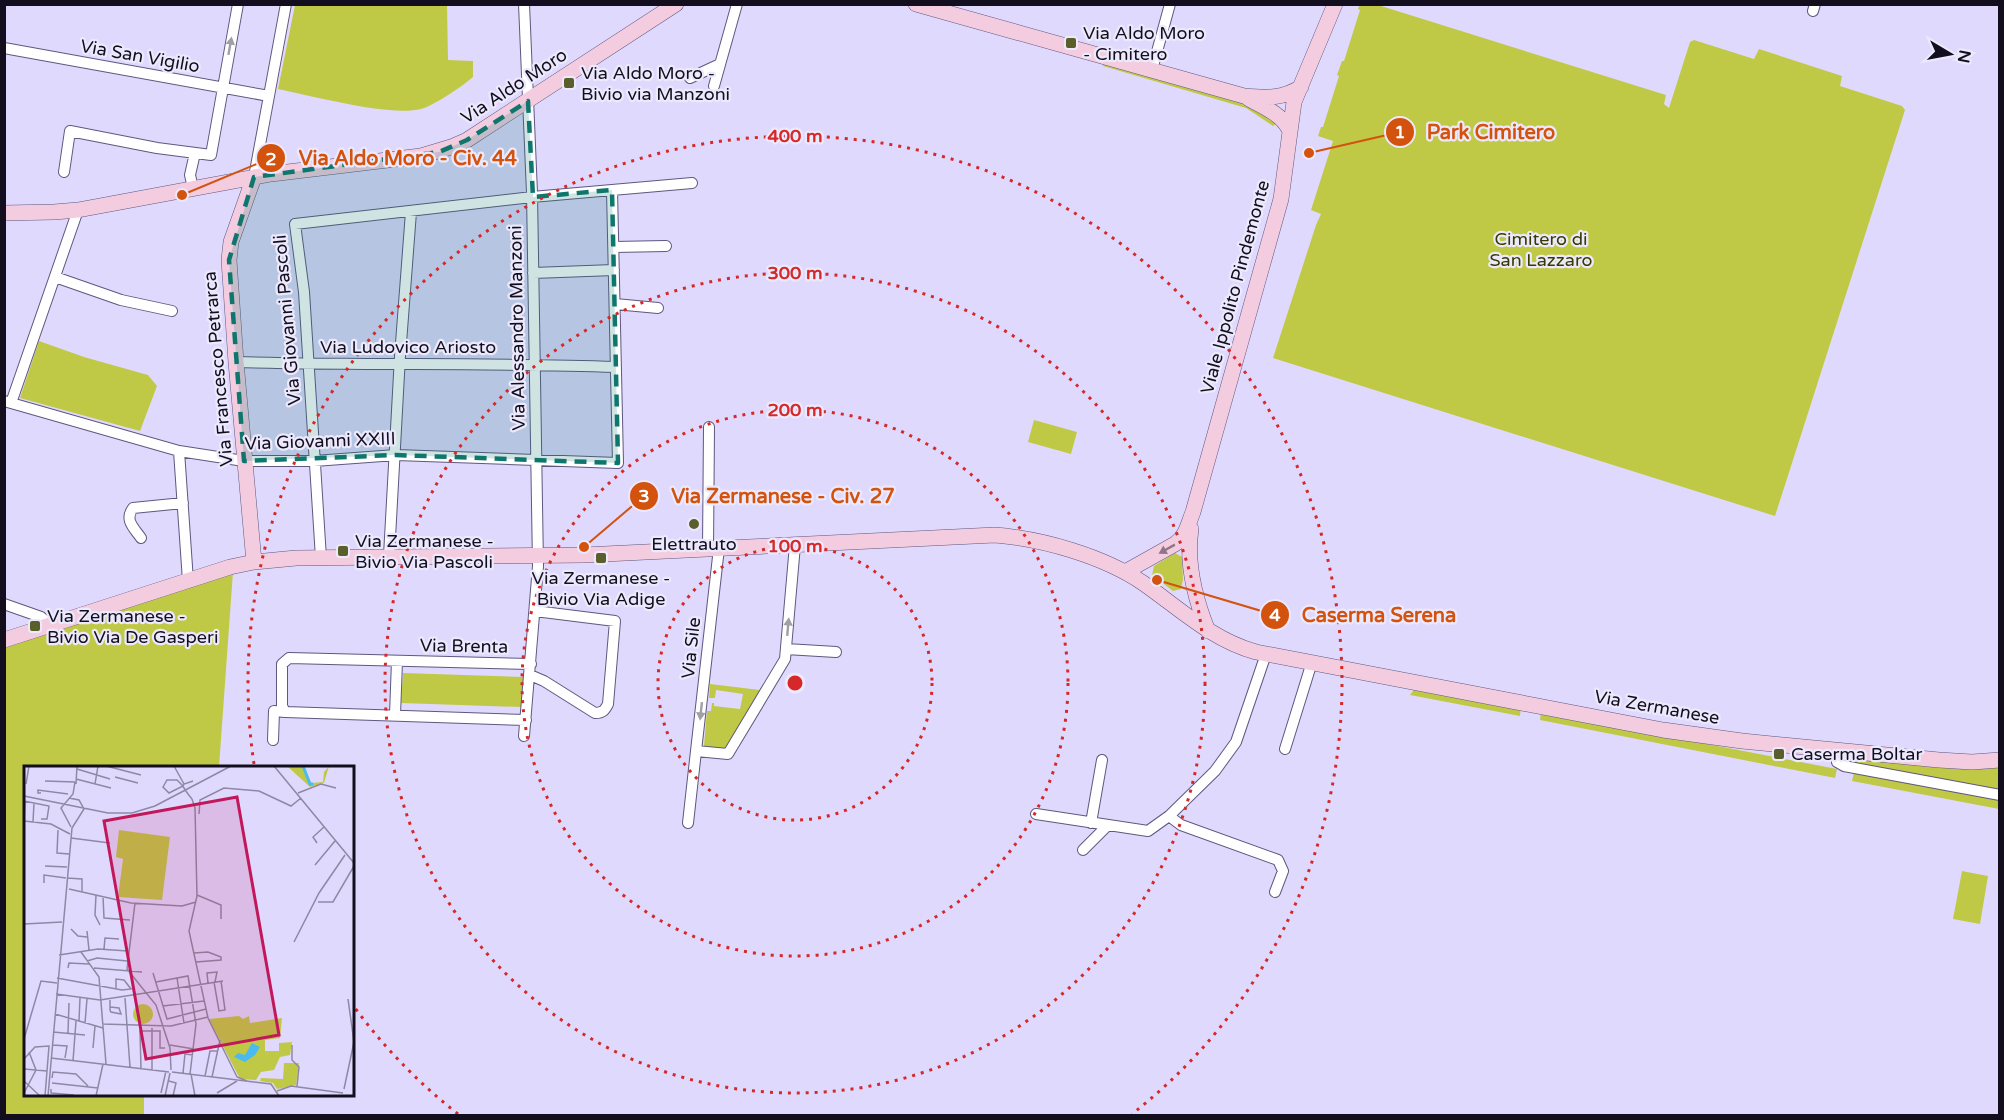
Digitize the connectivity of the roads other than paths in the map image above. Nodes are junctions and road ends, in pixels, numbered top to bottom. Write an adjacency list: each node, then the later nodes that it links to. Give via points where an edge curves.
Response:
1 (238, 4): 14 (street, one-way to 1)
2 (286, 4): 16 (street)
3 (524, 4): 19 (street, Via Alessandro Manzoni)
4 (676, 4): 19 (street, Via Aldo Moro)
5 (737, 4): 10 (street)
6 (916, 4): 11 (street)
7 (1170, 4): 11 (street)
8 (1335, 4): 15 (street, Viale Ippolito Pindemonte)
9 (4, 48): 14 (street, Via San Vigilio)
10 (720, 64): 12 (street); 13 (street)
11 (1152, 70): 17 (street)
12 (690, 78)
13 (714, 86)
14 (223, 87): 16 (street, Via San Vigilio); 23 (street, via 211,155)
15 (1301, 87): 18 (street); 20 (street, Viale Ippolito Pindemonte)
16 (269, 96): 25 (street)
17 (1244, 96): 18 (street); 21 (street)
18 (1279, 97): 20 (street, via 1289,99)
19 (528, 100): 25 (street, Via Aldo Moro, via 467,140 439,152); 29 (street, Via Alessandro Manzoni)
20 (1293, 108): 21 (street, via 1282,114); 22 (street, Viale Ippolito Pindemonte)
21 (1274, 112): 22 (street)
22 (1289, 129): 54 (street, Viale Ippolito Pindemonte, via 1281,199)
23 (195, 153): 24 (street, via 70,131); 27 (street, via 190,175)
24 (64, 172)
25 (254, 177): 27 (street, Via Aldo Moro); 41 (street, Via Francesco Petrarca, via 229,251)
26 (692, 183): 28 (street)
27 (194, 188): 30 (street, Via Aldo Moro)
28 (612, 190): 29 (street); 34 (street)
29 (532, 197): 31 (street); 36 (street, Via Alessandro Manzoni)
30 (78, 210): 32 (street, Via Aldo Moro); 37 (street)
31 (411, 212): 42 (street); 43 (street, Via Giovanni Pascoli, via 295,224)
32 (4, 213)
33 (666, 246): 34 (street)
34 (614, 247): 35 (street)
35 (614, 270): 36 (street); 38 (street)
36 (533, 273): 44 (street, Via Alessandro Manzoni)
37 (55, 277): 40 (street); 46 (street)
38 (615, 304): 39 (street); 45 (street)
39 (658, 308)
40 (172, 312)
41 (236, 362): 43 (street, Via Ludovico Ariosto); 50 (street, Via Francesco Petrarca)
42 (400, 363): 43 (street, Via Ludovico Ariosto); 44 (street, Via Ludovico Ariosto); 49 (street)
43 (309, 364): 51 (street, Via Giovanni Pascoli)
44 (536, 364): 45 (street, Via Ludovico Ariosto); 52 (street, Via Alessandro Manzoni)
45 (616, 367): 52 (street, Via Giovanni XXIII, via 618,463)
46 (8, 402): 48 (street, Via Giovanni XXIII)
47 (709, 427): 57 (street, Via Sile)
48 (179, 451): 50 (street, Via Giovanni XXIII); 53 (street)
49 (396, 455): 51 (street, Via Giovanni XXIII); 52 (street, Via Giovanni XXIII); 58 (street)
50 (244, 461): 51 (street, Via Giovanni XXIII); 61 (street, Via Francesco Petrarca)
51 (314, 461): 60 (street, Via Giovanni Pascoli)
52 (536, 461): 59 (street, Via Alessandro Manzoni)
53 (183, 503): 55 (street, via 133,508 129,521); 64 (street)
54 (1193, 512): 62 (street, Viale Ippolito Pindemonte, one-way to 62, via 1179,542); 63 (street, Viale Ippolito Pindemonte, via 1189,547)
55 (141, 538)
56 (795, 545): 57 (street, Via Zermanese); 62 (street, Via Zermanese, via 995,535 1042,543); 71 (street, one-way to 56)
57 (713, 549): 59 (street, Via Zermanese); 83 (street, Via Sile, one-way to 83)
58 (389, 556): 59 (street, Via Zermanese); 60 (street, Via Zermanese)
59 (538, 556): 67 (street, Via Alessandro Manzoni)
60 (321, 558): 61 (street, Via Zermanese)
61 (254, 562): 64 (street, Via Zermanese)
62 (1125, 572): 65 (street, Via Zermanese)
63 (1192, 574): 65 (street, via 1186,594); 69 (street, Viale Ippolito Pindemonte)
64 (188, 581): 68 (street, Via Zermanese)
65 (1169, 603): 69 (street, Via Zermanese)
66 (4, 604): 68 (street, via 40,617)
67 (535, 611): 76 (street, Via Alessandro Manzoni); 76 (street, via 615,621 608,704 601,713 595,713)
68 (52, 626): 70 (street, Via Zermanese)
69 (1208, 631): 73 (street, Via Zermanese)
70 (4, 640)
71 (786, 649): 72 (street); 83 (street, via 785,659 728,754)
72 (836, 651)
73 (1266, 654): 75 (street, Via Zermanese); 89 (street, via 1236,742 1215,771)
74 (397, 661): 76 (street, Via Brenta); 77 (street, Via Brenta, via 289,658 282,664); 78 (street, Via Brenta)
75 (1312, 662): 82 (street); 84 (street, Via Zermanese, via 1663,730)
76 (530, 669): 79 (street, Via Alessandro Manzoni)
77 (285, 712): 78 (street); 81 (street, via 274,711)
78 (395, 715): 79 (street)
79 (526, 720): 80 (street, Via Alessandro Manzoni)
80 (524, 736)
81 (273, 740)
82 (1284, 749)
83 (696, 751): 90 (street, Via Sile)
84 (1845, 756): 86 (street, Via Zermanese); 87 (street)
85 (1102, 760): 91 (street)
86 (2000, 760)
87 (2000, 795)
88 (1036, 814): 91 (street)
89 (1169, 816): 92 (street, via 1148,831); 94 (street, via 1181,825 1278,860 1283,871)
90 (688, 823)
91 (1091, 823): 92 (street)
92 (1108, 825): 93 (street)
93 (1083, 850)
94 (1275, 892)

